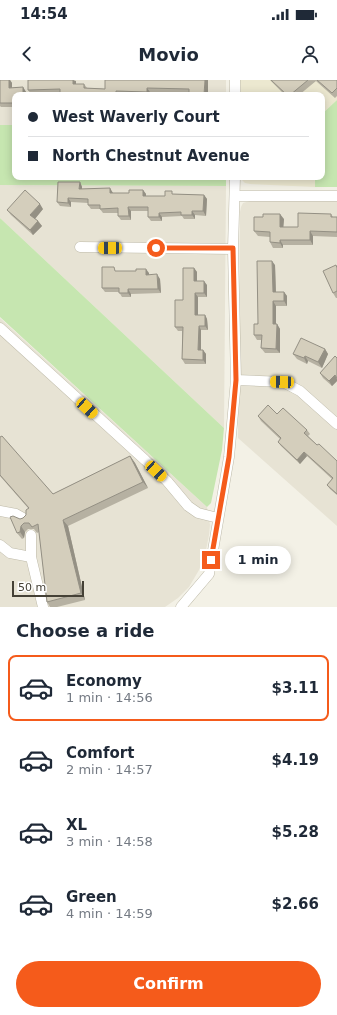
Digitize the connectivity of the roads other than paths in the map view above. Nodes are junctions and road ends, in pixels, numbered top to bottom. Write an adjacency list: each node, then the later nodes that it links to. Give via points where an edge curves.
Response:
1 (235, 80): 2 (street)
2 (235, 92)
3 (235, 180): 4 (street)
4 (235, 196): 5 (street); 7 (street)
5 (337, 196)
6 (80, 247): 7 (street)
7 (233, 248): 9 (street)
8 (0, 328): 12 (street, via 167,481 188,506 198,513)
9 (236, 380): 10 (street, via 282,382 300,391); 12 (street, via 229,457)
10 (337, 424)
11 (0, 511): 13 (street, via 16,514)
12 (218, 518): 18 (street, via 209,574)
13 (25, 519)
14 (31, 535): 16 (street)
15 (0, 543): 16 (street, via 10,553)
16 (31, 557): 17 (street)
17 (43, 607)
18 (181, 607)

